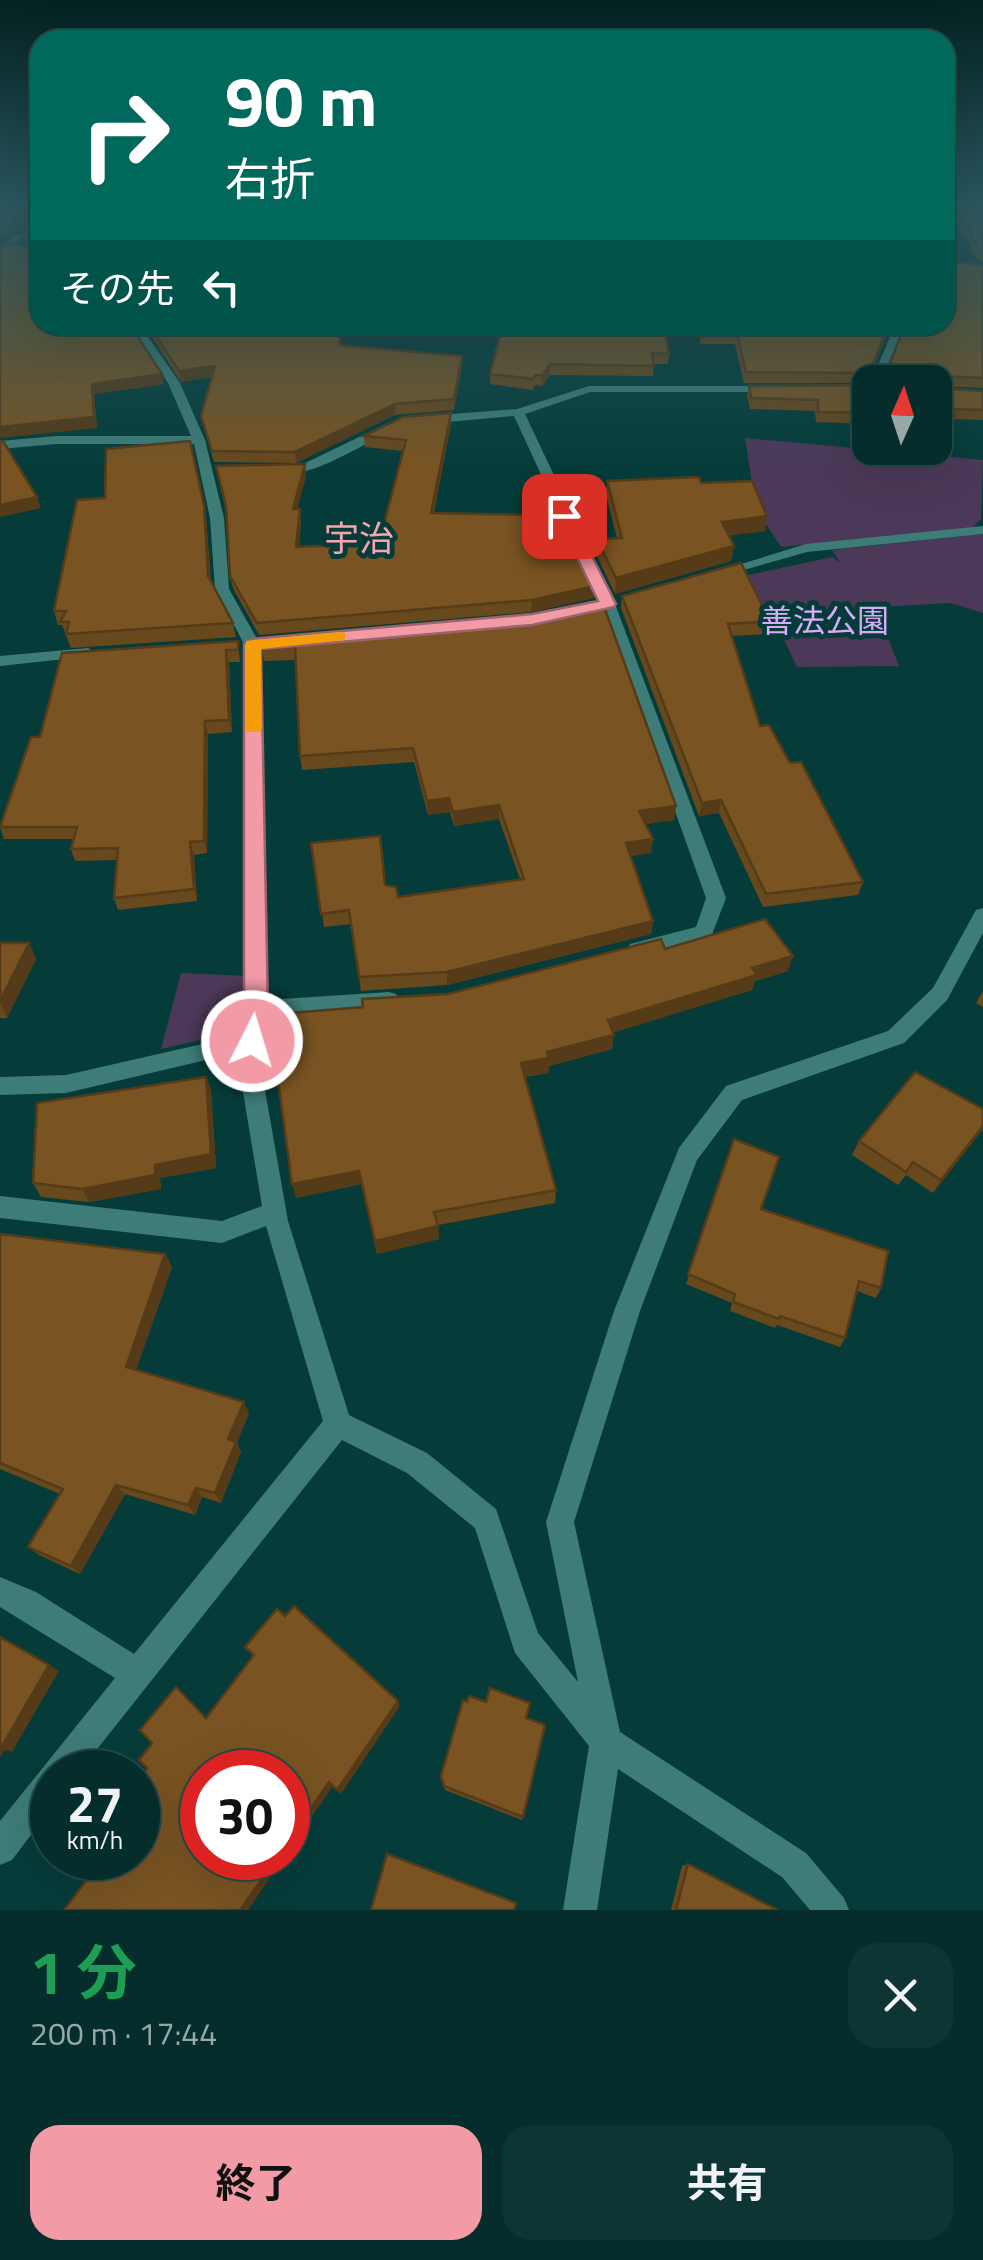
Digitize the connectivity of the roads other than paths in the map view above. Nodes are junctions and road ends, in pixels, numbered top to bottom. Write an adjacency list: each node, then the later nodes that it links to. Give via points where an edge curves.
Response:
1 (142, 335): 8 (street, via 174,383)
2 (895, 335): 3 (street)
3 (882, 365)
4 (795, 389): 5 (street, via 589,389)
5 (518, 412): 6 (street); 16 (street, via 608,603 716,898 704,932)
6 (418, 420)
7 (401, 421): 10 (street, via 299,471)
8 (199, 440): 9 (street); 18 (street, via 214,470 222,590 252,644)
9 (0, 445)
10 (261, 471)
11 (983, 530): 12 (street, via 806,548)
12 (698, 578)
13 (105, 652): 14 (street)
14 (0, 661)
15 (983, 915): 26 (street, via 940,994 896,1037 734,1093 687,1155 627,1312 560,1522)
16 (613, 955)
17 (410, 999): 18 (street)
18 (256, 1009): 19 (street)
19 (252, 1041): 20 (street, via 66,1084); 22 (street, via 248,1062)
20 (0, 1086)
21 (0, 1207): 22 (street, via 222,1232)
22 (274, 1212): 23 (street)
23 (338, 1424): 25 (street); 26 (street, via 417,1463 486,1520 526,1642)
24 (0, 1592): 25 (street)
25 (137, 1674): 27 (street)
26 (606, 1742): 30 (street); 31 (street, via 794,1865)
27 (77, 1750)
28 (30, 1809): 29 (street)
29 (0, 1848)
30 (580, 1910)
31 (832, 1910)

